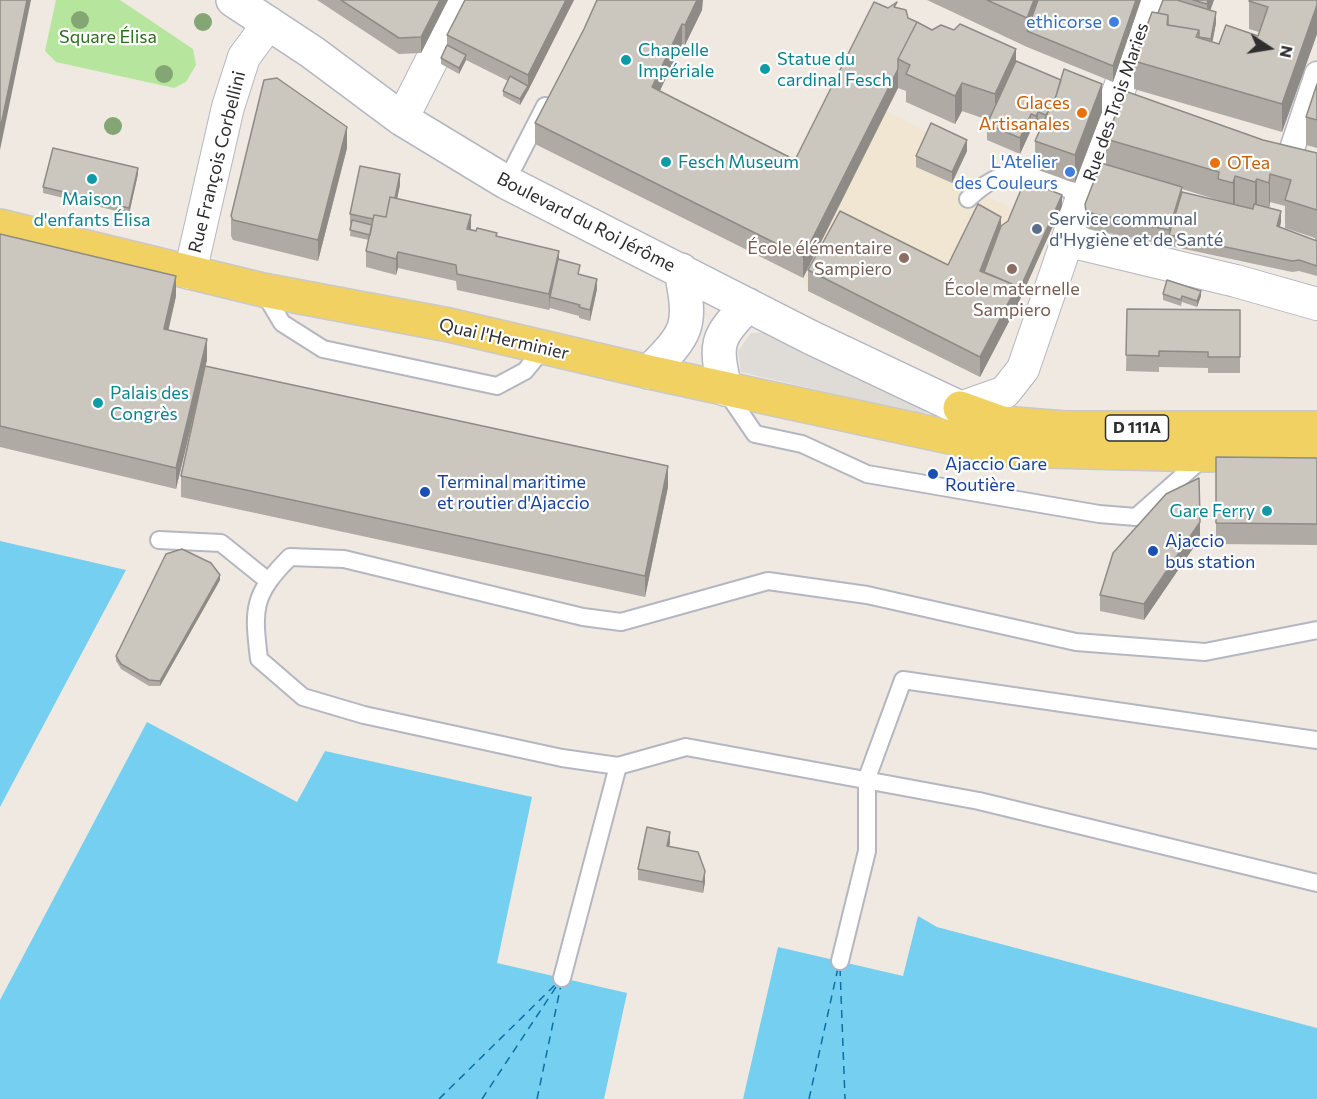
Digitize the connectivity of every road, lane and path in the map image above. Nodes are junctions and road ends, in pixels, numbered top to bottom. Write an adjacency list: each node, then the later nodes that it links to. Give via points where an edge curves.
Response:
1 (233, 0): 4 (main road, Boulevard du Roi Jérôme / D 111A)
2 (462, 0): 7 (street)
3 (1150, 0): 10 (street, Rue des Trois Maries, via 1111,104)
4 (269, 23): 7 (main road, Boulevard du Roi Jérôme / D 111A); 15 (street, Rue François Corbellini, via 244,57 228,107)
5 (1317, 74): 8 (street)
6 (553, 91): 9 (lane)
7 (402, 119): 9 (main road, Boulevard du Roi Jérôme / D 111A)
8 (1287, 161)
9 (506, 182): 14 (main road, Boulevard du Roi Jérôme / D 111A)
10 (1083, 196): 11 (lane, via 1025,172 1003,174); 13 (street, Rue des Trois Maries)
11 (968, 199)
12 (0, 226): 15 (main road, Quai l'Herminier)
13 (1069, 241): 17 (street, via 1236,280); 22 (street, Rue des Trois Maries, via 1023,369 1005,392)
14 (681, 270): 18 (main road, Boulevard du Roi Jérôme / D 111A); 20 (main road, via 689,311 685,328 676,345)
15 (190, 273): 16 (main road, Quai l'Herminier)
16 (263, 290): 19 (main road, Quai l'Herminier, via 448,325); 19 (lane, via 282,323 323,349 497,386 525,371)
17 (1317, 304)
18 (748, 305): 21 (main road, via 719,339 718,357); 22 (main road, Boulevard du Roi Jérôme / D 111A)
19 (543, 349): 20 (main road, Quai l'Herminier)
20 (649, 372): 21 (main road, Quai l'Herminier)
21 (725, 389): 25 (main road, Quai l'Herminier / D 111A, via 1009,450); 25 (lane, via 755,434 802,444 867,474 1099,513 1136,517)
22 (960, 408): 23 (main road, D 111A, via 1002,423 1065,428)
23 (1317, 428)
24 (1317, 454): 25 (main road, D 111A)
25 (1207, 455)
26 (159, 540): 27 (lane, via 221,543)
27 (267, 580): 28 (lane, via 290,557 344,559 583,617 621,622 768,581 867,595 1076,642 1205,652); 30 (lane, via 254,616 259,659 303,697 364,715 562,758)
28 (1317, 630)
29 (1317, 740): 31 (lane, via 903,680)
30 (618, 766): 31 (lane, via 686,747 783,767); 34 (lane)
31 (867, 778): 32 (lane, via 1002,806); 33 (lane, via 867,851)
32 (1317, 883)
33 (840, 961)
34 (562, 978)

